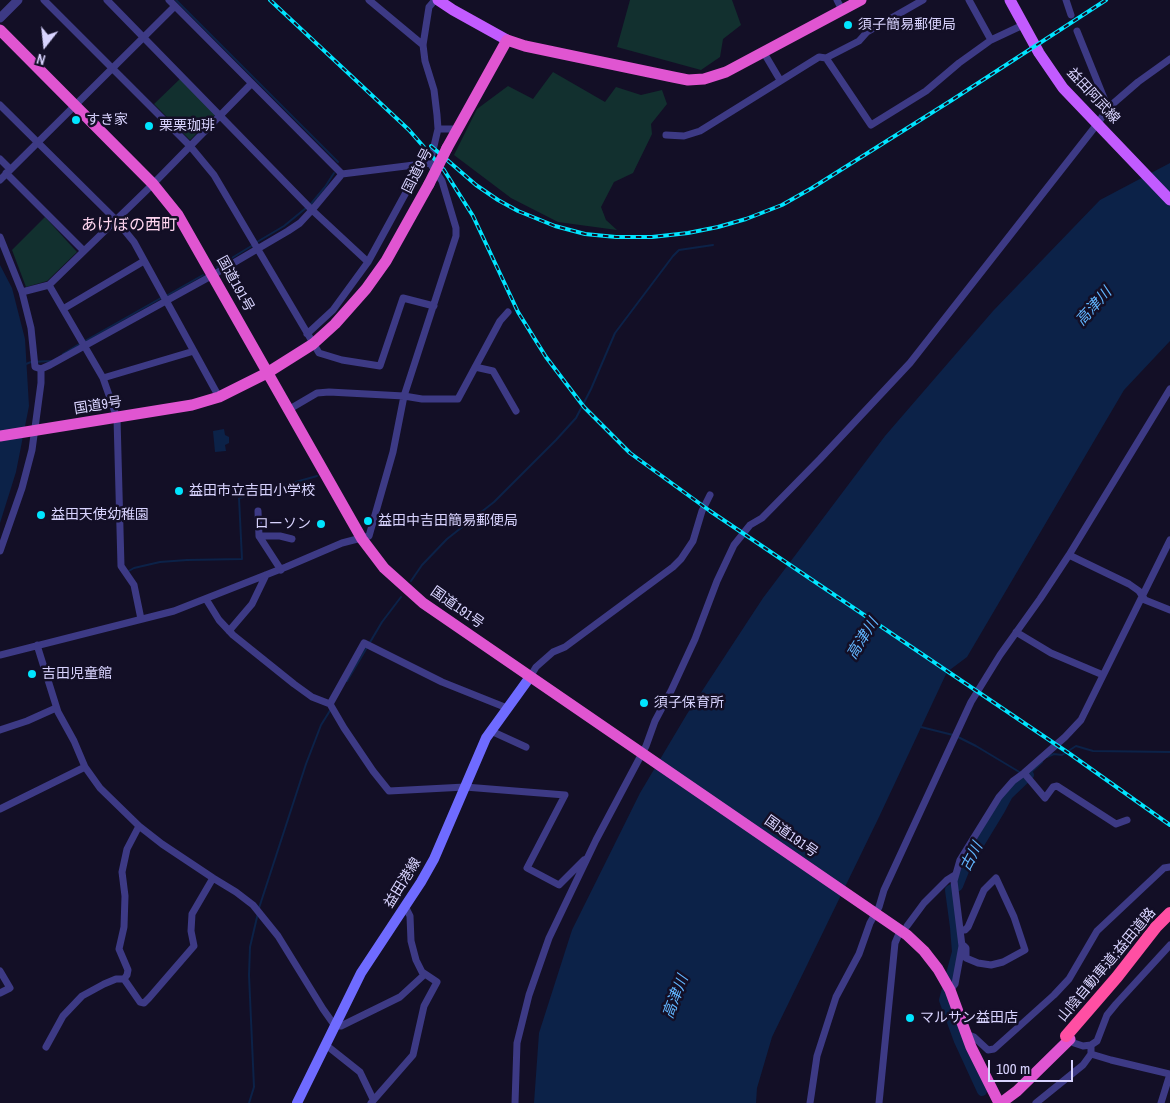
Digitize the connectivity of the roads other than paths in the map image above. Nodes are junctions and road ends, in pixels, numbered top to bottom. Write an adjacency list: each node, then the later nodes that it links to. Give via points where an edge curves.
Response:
1 (18, 0): 15 (street)
2 (44, 0): 26 (street)
3 (108, 0): 19 (street)
4 (169, 0): 13 (street)
5 (370, 0): 22 (street)
6 (437, 0): 20 (main road); 22 (street, via 429,7)
7 (861, 0): 12 (highway)
8 (923, 0): 24 (street)
9 (969, 0): 21 (street)
10 (1010, 0): 16 (main road, 益田阿武線)
11 (1066, 0): 14 (street)
12 (840, 5): 23 (highway)
13 (175, 6): 19 (street); 28 (street)
14 (1071, 15)
15 (0, 18)
16 (1023, 25): 21 (street); 33 (main road, 益田阿武線, via 1059,83)
17 (0, 30): 30 (highway, 国道191号)
18 (1077, 31): 31 (street)
19 (144, 36): 26 (street); 32 (street)
20 (507, 40): 23 (highway, via 688,80 726,72); 35 (highway, 国道9号)
21 (991, 40): 24 (street, via 926,91 871,126)
22 (423, 46): 34 (street, via 434,90)
23 (764, 53): 27 (street)
24 (826, 58): 27 (street, via 819,57)
25 (1170, 59): 31 (street)
26 (113, 68): 30 (street); 38 (street)
27 (780, 80): 36 (street, via 700,131 684,136)
28 (251, 84): 32 (street); 43 (street)
29 (0, 106): 37 (street)
30 (75, 106): 37 (street); 45 (highway, 国道191号)
31 (1108, 108): 33 (street)
32 (221, 115): 38 (street); 47 (street)
33 (1100, 124): 46 (main road, 益田阿武線); 102 (street, via 910,363 739,539 717,581 695,639)
34 (438, 129): 35 (street); 40 (street)
35 (457, 129): 61 (highway, 国道9号, bridge, via 386,261 335,324)
36 (666, 136)
37 (37, 142): 42 (street); 48 (street)
38 (190, 146): 45 (street); 50 (street, via 214,175)
39 (0, 159): 42 (street)
40 (430, 163): 41 (street); 58 (street, via 442,182 456,228)
41 (421, 165): 43 (street); 53 (street)
42 (8, 171): 44 (street); 51 (street)
43 (342, 174): 47 (street)
44 (0, 180)
45 (153, 184): 48 (street); 54 (highway, 国道191号, via 178,216)
46 (1170, 200)
47 (312, 210): 50 (street, via 300,223); 53 (street)
48 (116, 220): 51 (street); 52 (street)
49 (0, 237): 56 (street)
50 (257, 248): 54 (street); 61 (street)
51 (84, 251): 55 (street)
52 (144, 261): 57 (street); 59 (street)
53 (368, 262): 61 (street)
54 (213, 275): 57 (street); 66 (highway, 国道191号)
55 (49, 285): 56 (street); 59 (street)
56 (22, 292): 65 (street, via 31,328 35,367)
57 (166, 300): 62 (street); 63 (street)
58 (434, 306): 61 (street, via 403,298 380,366 319,353); 69 (street)
59 (63, 309): 62 (street)
60 (508, 312): 64 (street)
61 (310, 339): 66 (highway, 国道9号)
62 (84, 345): 65 (street); 67 (street)
63 (194, 351): 67 (street); 70 (street)
64 (476, 367): 69 (street, via 458,399); 72 (street, via 493,371)
65 (40, 368): 74 (street)
66 (267, 373): 70 (highway, 国道9号); 71 (highway, 国道191号)
67 (103, 378): 73 (street)
68 (1170, 389): 83 (street)
69 (404, 396): 71 (street, via 317,393); 80 (street, via 393,452 371,531)
70 (218, 397): 73 (highway, 国道9号, via 192,405)
71 (288, 410): 80 (highway, 国道191号)
72 (516, 411)
73 (117, 418): 74 (highway, 国道9号); 89 (street, via 120,566 134,585)
74 (34, 431): 75 (highway, 国道9号); 82 (street, via 22,488)
75 (0, 436)
76 (710, 495): 95 (street, via 693,541 681,559 565,647 553,652)
77 (258, 511): 78 (street)
78 (259, 536): 79 (street); 84 (street)
79 (292, 539)
80 (362, 539): 84 (street, via 342,543); 95 (highway, 国道191号, via 384,568 423,603)
81 (1170, 540): 86 (street)
82 (0, 551)
83 (1069, 554): 86 (street, via 1129,584); 91 (street)
84 (281, 570): 85 (street)
85 (266, 575): 87 (street); 90 (street, via 252,604)
86 (1142, 597): 88 (street); 94 (street)
87 (206, 599): 89 (street); 90 (street)
88 (1170, 610)
89 (141, 619): 92 (street)
90 (229, 631): 96 (street, via 294,684 312,697)
91 (1016, 632): 94 (street, via 1051,653); 114 (street, via 971,702)
92 (37, 645): 93 (street); 97 (street)
93 (1, 656)
94 (1103, 675): 104 (street, via 1075,728)
95 (530, 677): 98 (main road, 益田港線); 102 (highway, 国道191号)
96 (330, 704): 98 (street, via 364,643 442,682); 105 (street, via 389,790)
97 (56, 708): 99 (street); 103 (street)
98 (506, 708): 100 (main road, 益田港線)
99 (0, 730)
100 (491, 731): 101 (street); 105 (main road, 益田港線)
101 (526, 747)
102 (642, 754): 109 (street); 114 (highway, 国道191号)
103 (85, 767): 106 (street); 108 (street, via 100,788)
104 (1024, 773): 107 (street, via 1044,798 1058,786 1116,824); 111 (street, via 999,797 960,860)
105 (465, 787): 109 (street, via 565,795 527,868 559,885); 113 (main road, 益田港線, via 434,859)
106 (0, 809)
107 (1127, 820)
108 (139, 826): 112 (street); 124 (street, via 127,849 122,872 124,927 119,949 128,970)
109 (588, 856): 137 (street, via 549,938 529,995 517,1043)
110 (1170, 867): 128 (street, via 1164,868 1097,931 1069,979 994,1049 988,1050)
111 (955, 875): 117 (street, via 924,903); 118 (street)
112 (213, 878): 124 (street, via 192,914 194,946 144,1003); 127 (street, via 253,905 278,936)
113 (405, 906): 123 (street, via 410,916 416,960); 127 (main road, 益田港線, via 361,973)
114 (874, 912): 125 (highway, 国道191号, via 924,951); 138 (street, via 859,954 827,1020 817,1056)
115 (1170, 913): 129 (highway, 山陰自動車道;益田道路)
116 (1170, 920): 129 (highway, 山陰自動車道;益田道路, via 1094,1014)
117 (906, 926)
118 (960, 930): 121 (street); 121 (street, via 968,927 984,890 996,878 1025,950 991,965 978,964 966,958 966,948)
119 (898, 936): 139 (street)
120 (1170, 945): 131 (street, via 1116,1004 1097,1041)
121 (962, 946): 125 (street, via 955,984)
122 (0, 971): 126 (street, via 10,988)
123 (425, 974): 127 (street, via 400,997); 135 (street, via 437,982 424,1006 413,1055)
124 (124, 979): 132 (street, via 82,996 63,1016)
125 (950, 990): 128 (highway, 国道191号)
126 (0, 993)
127 (335, 1026): 130 (main road, 益田港線)
128 (966, 1034): 140 (highway, 国道191号)
129 (1068, 1038): 131 (street, via 1079,1045); 140 (highway, via 1017,1091)
130 (326, 1045): 135 (street, via 360,1072); 136 (main road, 益田港線)
131 (1090, 1045): 133 (street)
132 (46, 1047)
133 (1091, 1054): 134 (street); 141 (street, via 1083,1065)
134 (1170, 1074): 142 (street)
135 (372, 1101)
136 (296, 1103)
137 (515, 1103)
138 (810, 1103)
139 (879, 1103)
140 (1000, 1103)
141 (1036, 1103)
142 (1161, 1103)

